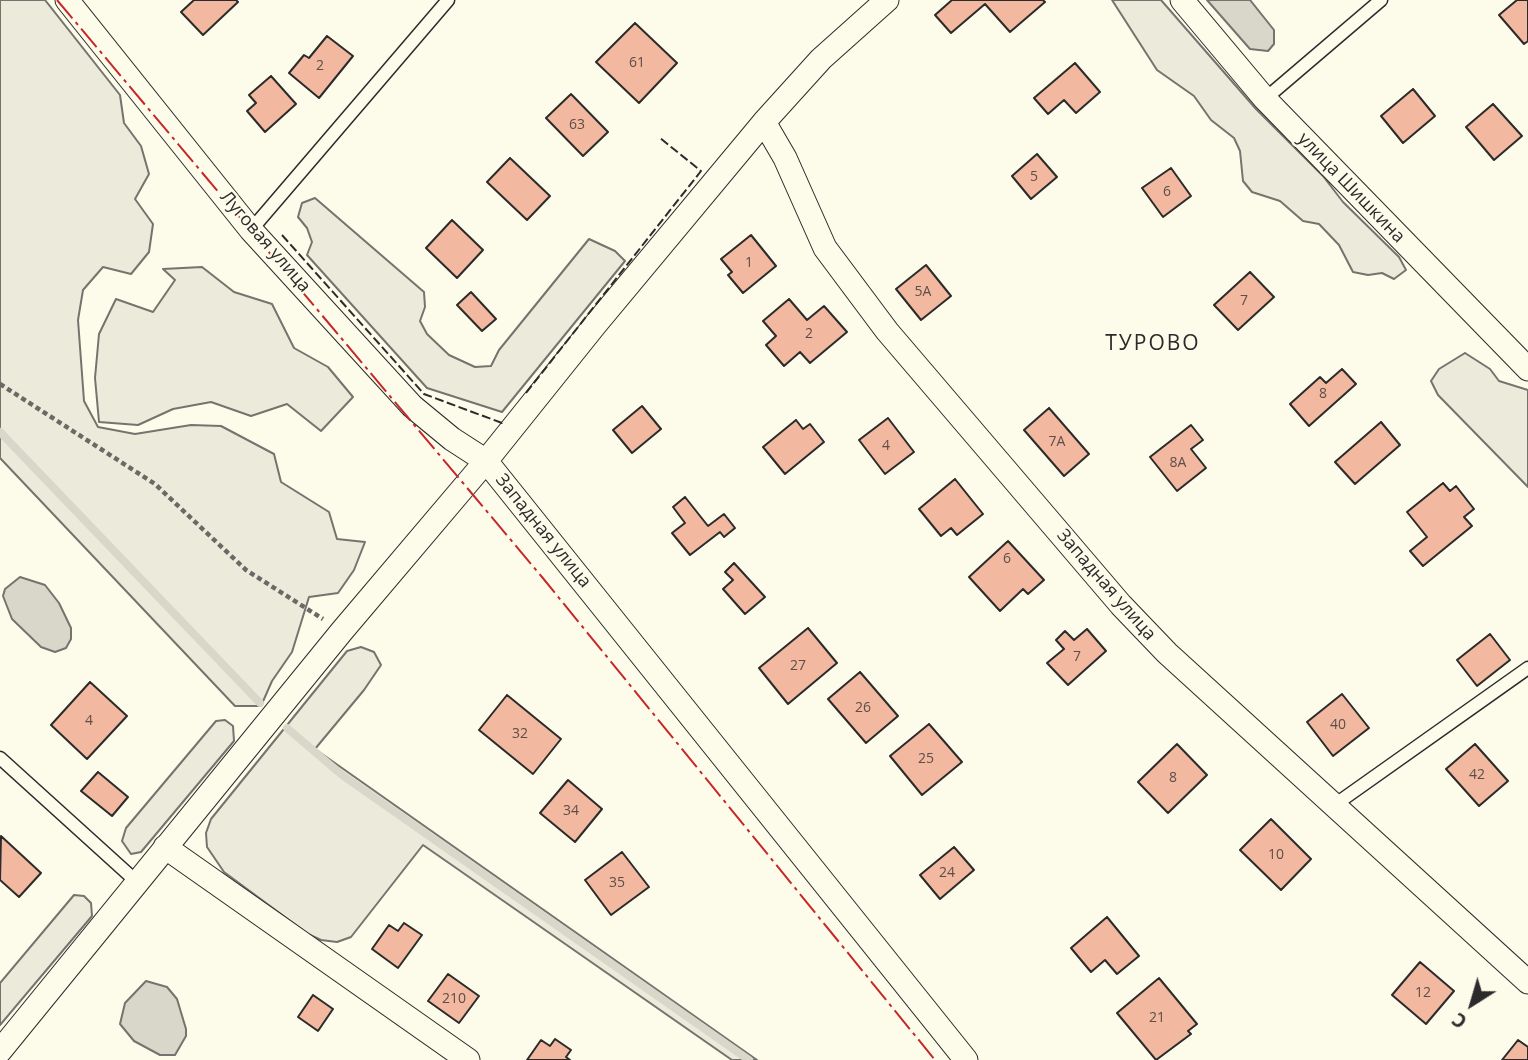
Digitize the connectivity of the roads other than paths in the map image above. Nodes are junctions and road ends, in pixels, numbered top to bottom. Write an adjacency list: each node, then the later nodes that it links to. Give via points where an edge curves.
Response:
1 (67, 0): 8 (street, Луговая улица)
2 (448, 0): 8 (lane)
3 (887, 0): 7 (street, via 821,59)
4 (1182, 0): 6 (street, улица Шишкина)
5 (1381, 0): 6 (lane)
6 (1265, 99): 9 (street, улица Шишкина)
7 (764, 122): 10 (street); 13 (street, Западная улица, via 825,248 887,331 1130,615)
8 (251, 230): 10 (street, Луговая улица, via 412,406)
9 (1528, 369)
10 (486, 461): 14 (street); 19 (street, Западная улица)
11 (1528, 668): 13 (lane)
12 (0, 758): 15 (lane)
13 (1336, 804): 16 (street, Западная улица)
14 (165, 847): 15 (street); 18 (street)
15 (137, 882): 17 (street)
16 (1528, 982)
17 (0, 1051)
18 (468, 1060)
19 (967, 1060)

